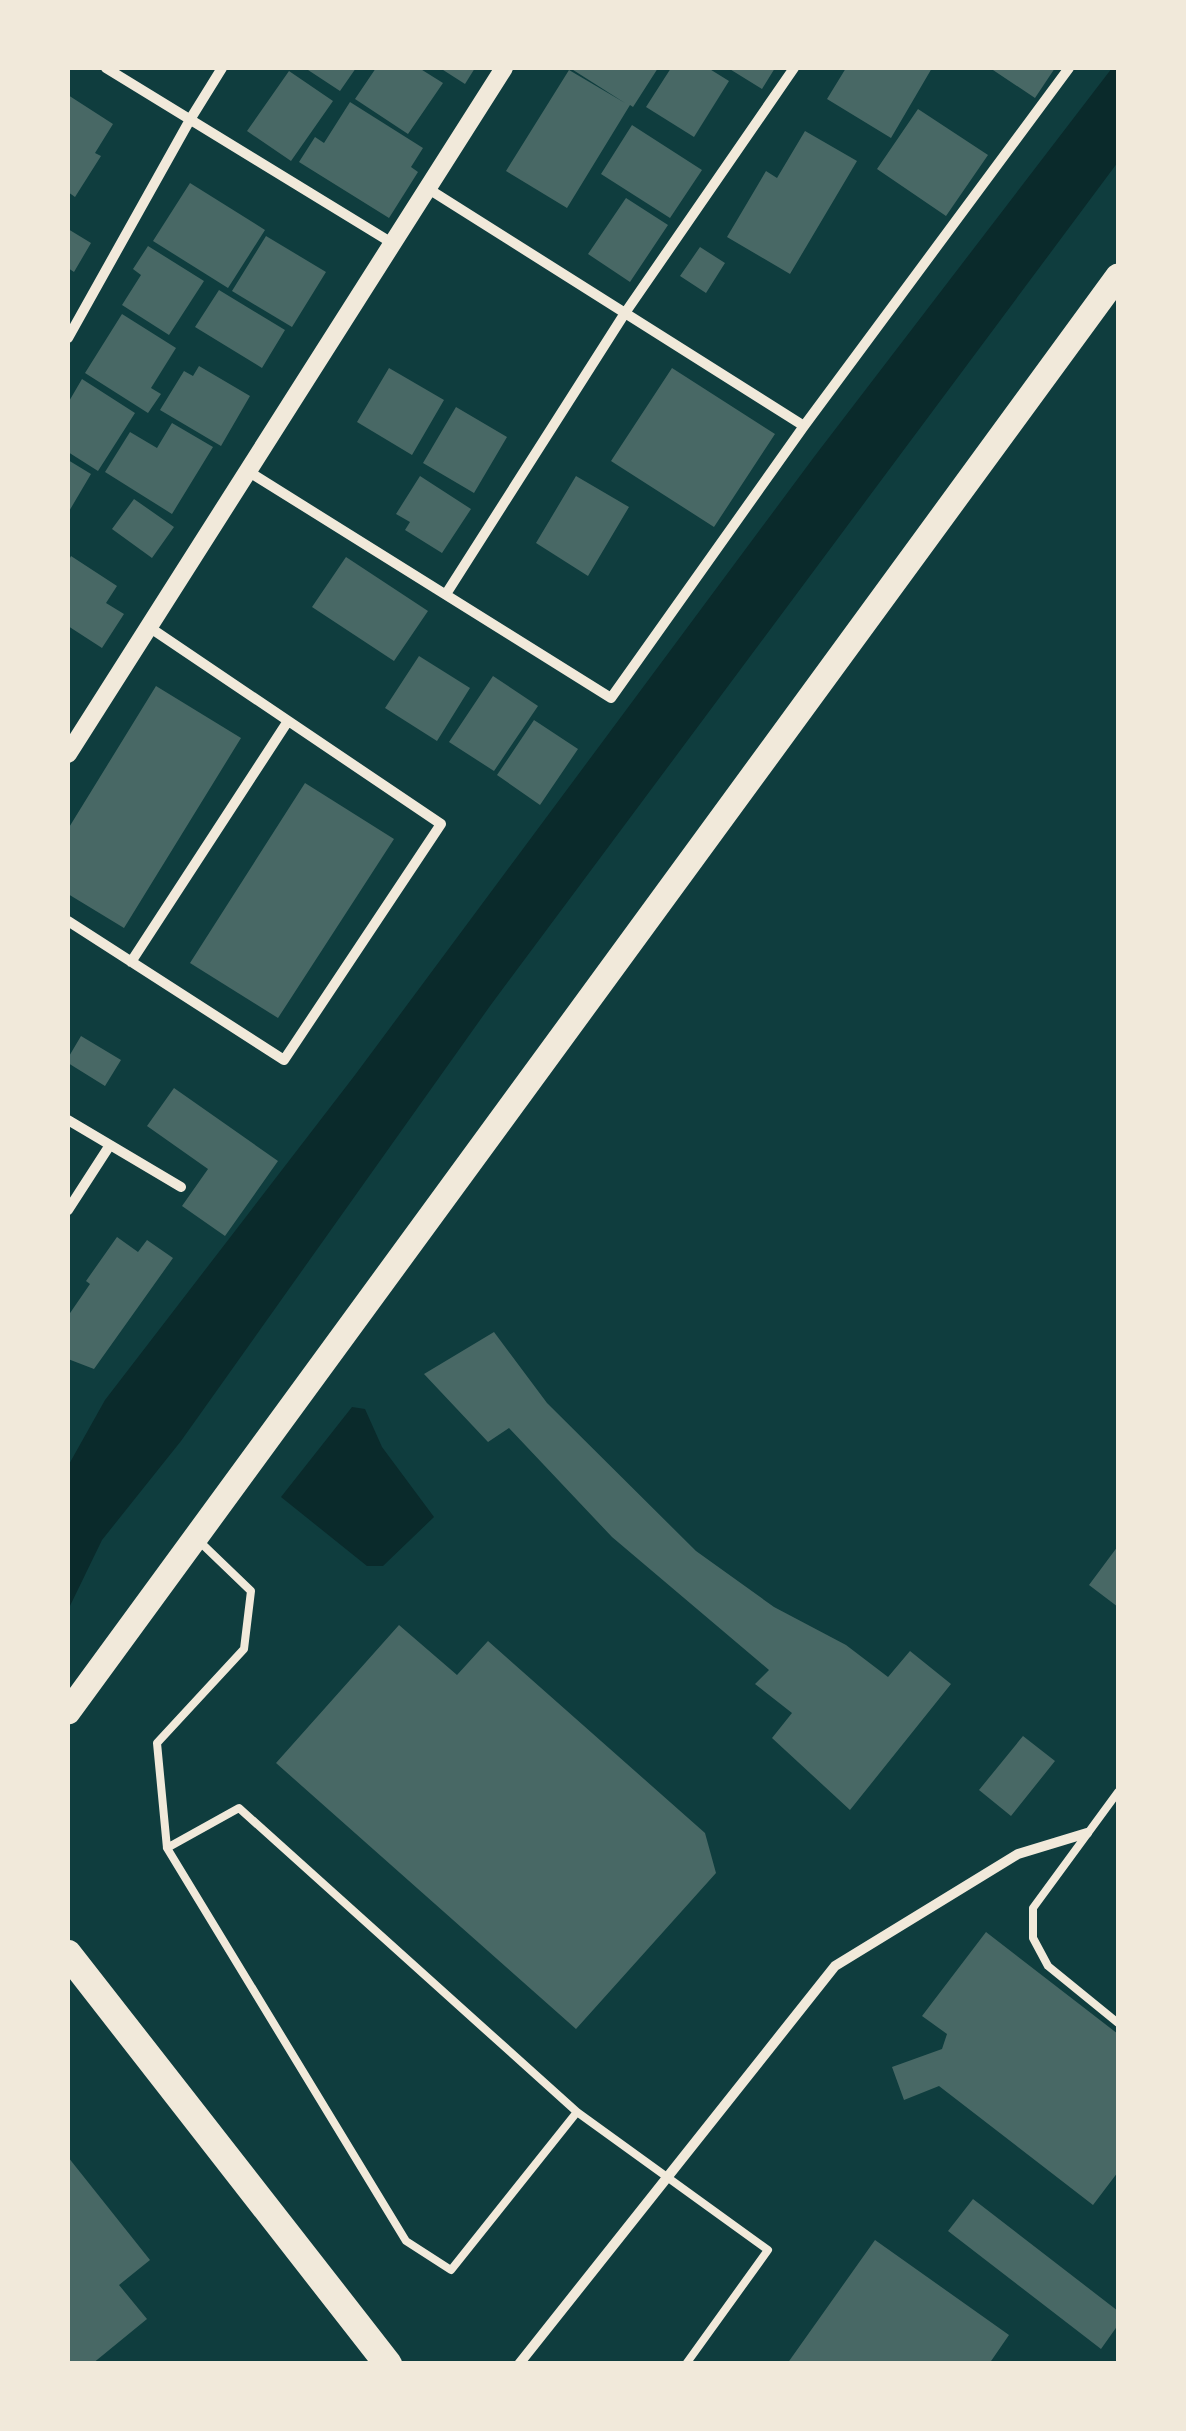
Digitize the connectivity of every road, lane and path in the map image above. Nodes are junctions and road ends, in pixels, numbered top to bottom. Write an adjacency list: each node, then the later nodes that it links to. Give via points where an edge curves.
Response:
1 (106, 68): 6 (street)
2 (222, 68): 6 (street)
3 (504, 68): 7 (street)
4 (794, 68): 10 (street)
5 (1069, 68): 12 (street)
6 (191, 118): 8 (street); 11 (street)
7 (428, 188): 8 (street); 10 (street)
8 (392, 244): 13 (street)
9 (1118, 276): 24 (main road)
10 (625, 313): 12 (street); 14 (street)
11 (68, 338)
12 (804, 426): 14 (street, via 611,698)
13 (246, 470): 14 (street); 15 (street)
14 (446, 594)
15 (148, 627): 16 (street); 17 (street)
16 (288, 721): 19 (street); 19 (street, via 441,824 284,1060)
17 (68, 754)
18 (68, 921): 19 (street)
19 (131, 962)
20 (68, 1120): 21 (street)
21 (110, 1145): 22 (street); 23 (street)
22 (181, 1187)
23 (68, 1210)
24 (196, 1537): 25 (main road); 28 (lane, via 251,1591 244,1649 157,1743)
25 (68, 1712)
26 (1118, 1792): 27 (lane)
27 (1087, 1832): 30 (lane, via 1033,1908 1033,1938 1048,1966); 32 (street, via 1018,1854 835,1966)
28 (167, 1848): 31 (lane, via 238,1808); 31 (lane, via 406,2241 451,2270)
29 (68, 1954): 33 (highway)
30 (1118, 2022)
31 (577, 2112): 32 (lane)
32 (666, 2177): 34 (street); 35 (lane, via 768,2250)
33 (388, 2364)
34 (519, 2364)
35 (686, 2364)

